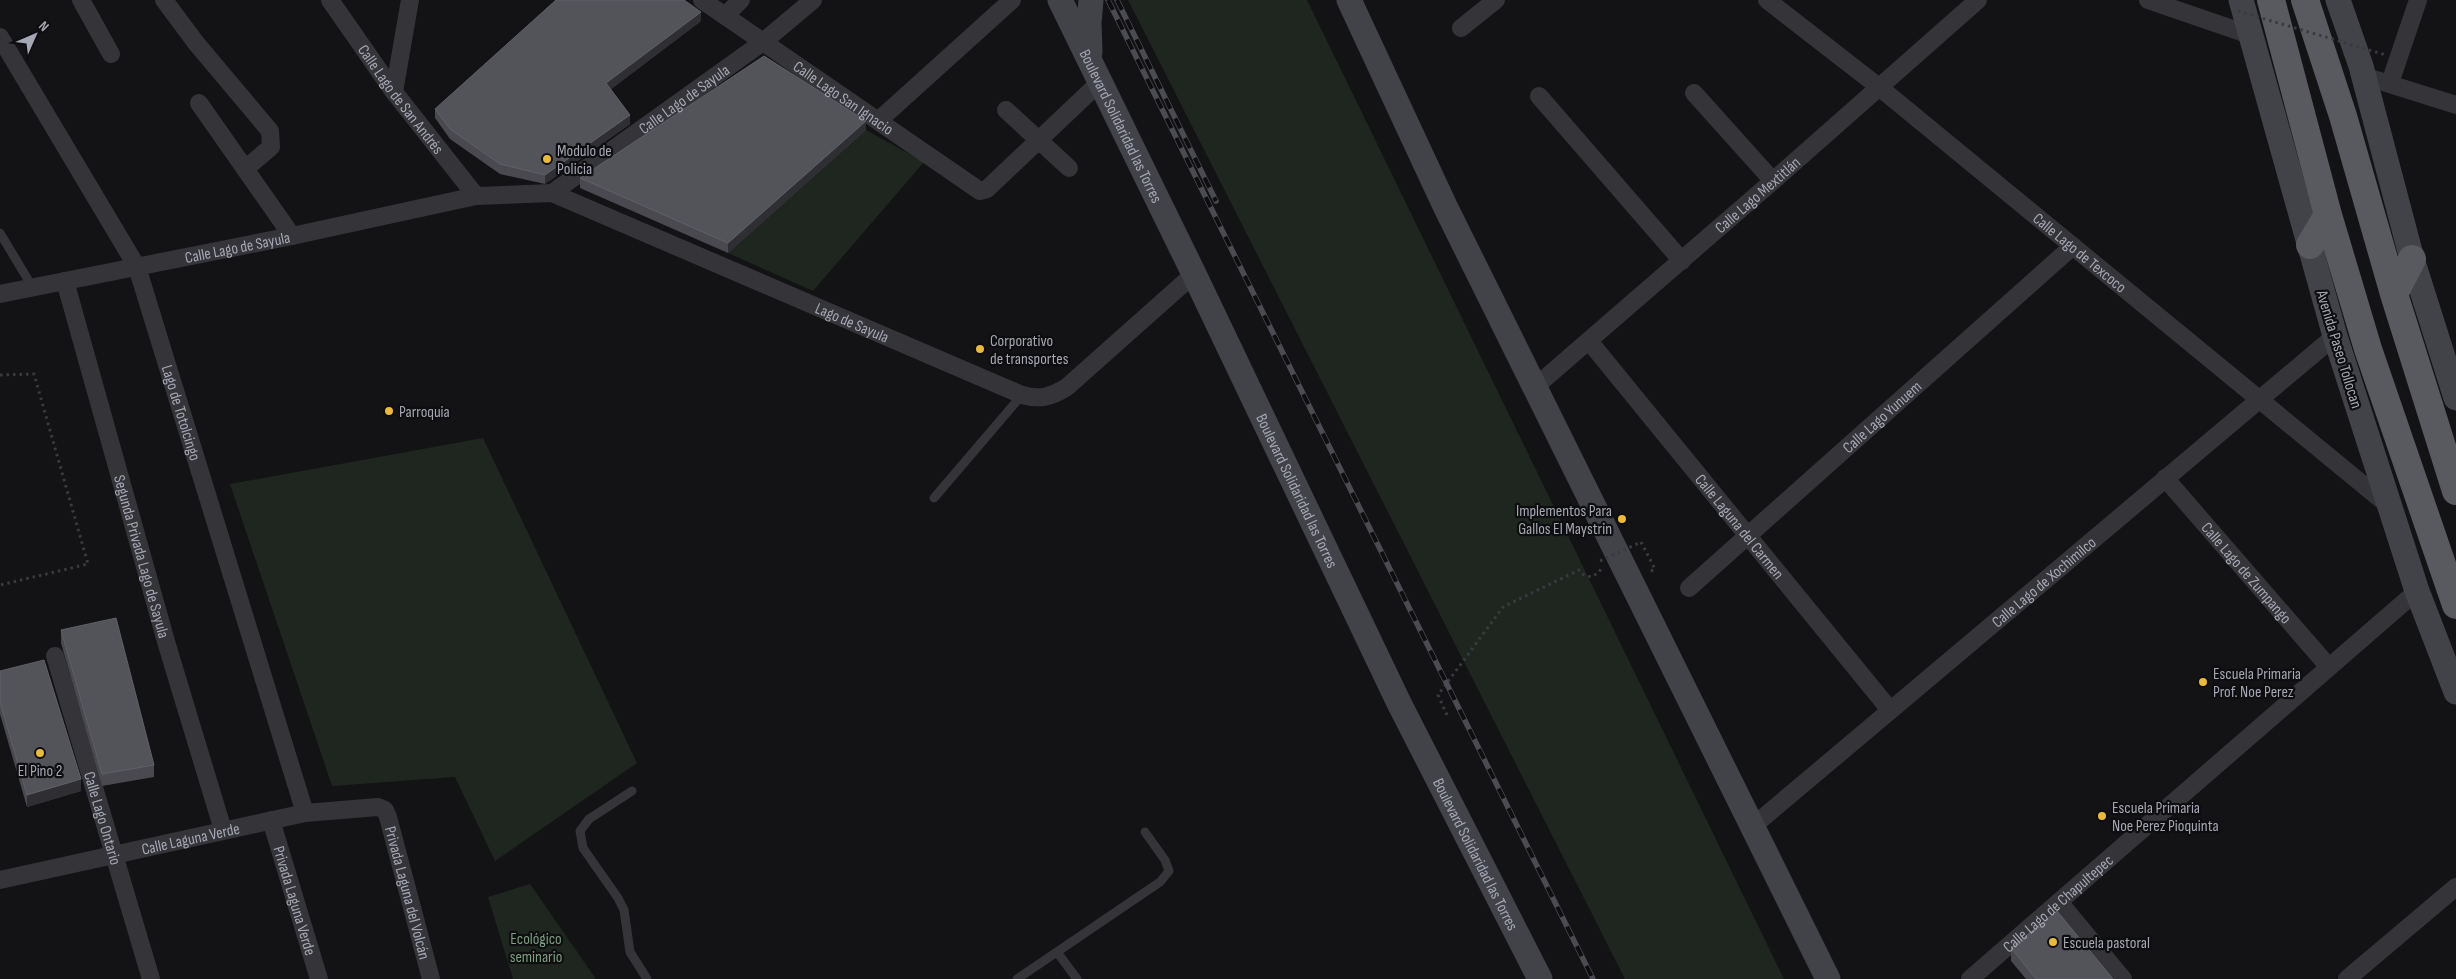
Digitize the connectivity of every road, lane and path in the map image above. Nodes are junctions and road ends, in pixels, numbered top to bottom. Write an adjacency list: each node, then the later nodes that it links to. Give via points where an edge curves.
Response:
1 (81, 0): 26 (street)
2 (164, 0): 41 (street, via 270,131 271,147)
3 (330, 0): 32 (street, Calle Lago de San Andrés)
4 (410, 0): 32 (street)
5 (702, 0): 21 (street, Calle Lago San Ignacio)
6 (741, 0): 21 (street)
7 (813, 0): 25 (street, Calle Lago de Sayula)
8 (1012, 0): 38 (street)
9 (1060, 0): 28 (main road, Boulevard Solidaridad las Torres)
10 (1091, 0): 28 (main road, via 1089,23)
11 (1349, 0): 61 (main road, via 1445,206)
12 (1496, 0): 22 (street)
13 (1767, 0): 31 (street, Calle Lago de Texcoco)
14 (1978, 0): 31 (street, Calle Lago Mextitlán)
15 (2148, 0): 23 (street)
16 (2271, 0): 45 (highway, Avenida Paseo Tollocan)
17 (2305, 0): 57 (highway, via 2343,116)
18 (2338, 0): 29 (main road)
19 (2418, 0): 30 (street)
20 (2239, 6): 23 (main road, Avenida Paseo Tollocan); 27 (path, bridge)
21 (725, 16): 25 (street, Calle Lago San Ignacio)
22 (1461, 28)
23 (2250, 35): 49 (main road, Avenida Paseo Tollocan)
24 (0, 37): 52 (street, Lago de Totolcingo)
25 (763, 42): 38 (street, Calle Lago San Ignacio); 43 (street, Calle Lago de Sayula)
26 (112, 54)
27 (2386, 56)
28 (1096, 70): 39 (street); 53 (main road, Boulevard Solidaridad las Torres)
29 (2364, 76): 30 (street); 50 (main road)
30 (2390, 84): 36 (street)
31 (1879, 87): 42 (street, Calle Lago Mextitlán); 48 (street, Calle Lago de Texcoco)
32 (394, 92): 44 (street, Calle Lago de San Andrés)
33 (1694, 93): 42 (street)
34 (1540, 96): 51 (street)
35 (199, 103): 41 (street)
36 (2456, 105)
37 (1006, 110): 39 (street)
38 (878, 121): 39 (street, Calle Lago San Ignacio, via 982,191)
39 (1039, 140): 40 (street)
40 (1069, 168)
41 (245, 169): 47 (street)
42 (1773, 181): 51 (street, Calle Lago Mextitlán)
43 (552, 193): 44 (street, Lago de Sayula); 62 (street, Lago de Sayula)
44 (476, 196): 47 (street, Calle Lago de Sayula)
45 (2328, 215): 49 (highway); 74 (highway, Avenida Paseo Tollocan, via 2368,349)
46 (0, 233): 55 (lane)
47 (292, 236): 52 (street, Calle Lago de Sayula)
48 (2073, 246): 64 (street, Calle Lago de Texcoco); 69 (street, Calle Lago Yunuem)
49 (2310, 246): 58 (main road, Avenida Paseo Tollocan)
50 (2412, 259): 57 (highway); 63 (main road)
51 (1682, 261): 59 (street, Calle Lago Mextitlán)
52 (137, 267): 54 (street, Calle Lago de Sayula); 82 (street, Lago de Totolcingo)
53 (1194, 274): 62 (street, Lago de Sayula, via 1058,393 1041,399); 98 (main road, Boulevard Solidaridad las Torres, via 1399,703)
54 (65, 281): 55 (street, Calle Lago de Sayula); 85 (street, Segunda Privada Lago de Sayula, via 167,645)
55 (33, 288): 56 (street, Calle Lago de Sayula)
56 (0, 294)
57 (2394, 294): 66 (highway)
58 (2335, 336): 64 (street, Calle Lago de Xochimilco); 68 (main road, Avenida Paseo Tollocan)
59 (1589, 342): 61 (street, Calle Lago Mextitlán); 69 (street, Calle Laguna del Carmen)
60 (0, 374): 71 (path, via 34,374 88,564)
61 (1535, 387): 84 (main road)
62 (1022, 395): 67 (lane)
63 (2456, 398)
64 (2259, 399): 65 (street, Calle Lago de Xochimilco); 68 (street, Calle Lago de Texcoco)
65 (2165, 478): 76 (street, Calle Lago de Zumpango); 78 (street, Calle Lago de Xochimilco)
66 (2456, 491)
67 (934, 498)
68 (2390, 507): 73 (main road, Avenida Paseo Tollocan)
69 (1749, 536): 72 (street, Calle Lago Yunuem); 78 (street, Calle Laguna del Carmen)
70 (1654, 569): 79 (path, bridge, via 1641,542 1600,561 1600,570 1595,576 1586,576 1579,570 1503,607 1438,695)
71 (0, 585)
72 (1690, 588)
73 (2418, 591): 76 (street, Calle Lago de Chapultepec); 77 (main road, Avenida Paseo Tollocan)
74 (2456, 605)
75 (55, 656): 87 (street, Calle Lago Ontario)
76 (2328, 666): 90 (street, Calle Lago de Chapultepec)
77 (2456, 692)
78 (1890, 710): 84 (street, Calle Lago de Xochimilco)
79 (1447, 715)
80 (632, 791): 95 (lane, via 588,819 580,831 583,848 624,910 630,952)
81 (382, 808): 82 (street, Calle Laguna Verde, via 374,806); 94 (street, Privada Laguna del Volcán, via 388,817)
82 (305, 813): 83 (street, Calle Laguna Verde)
83 (272, 820): 85 (street, Calle Laguna Verde); 93 (street, Privada Laguna Verde)
84 (1752, 826): 99 (main road)
85 (224, 830): 87 (street, Calle Laguna Verde)
86 (1145, 832): 91 (lane, via 1165,860 1168,870 1160,882)
87 (115, 853): 88 (street, Calle Laguna Verde); 92 (street, Calle Lago Ontario)
88 (0, 880)
89 (2456, 887): 102 (street)
90 (2060, 903): 100 (street, Calle Lago de Chapultepec); 101 (street)
91 (1057, 952): 96 (lane); 97 (lane)
92 (151, 979)
93 (319, 979)
94 (431, 979)
95 (647, 979)
96 (1016, 979)
97 (1077, 979)
98 (1540, 979)
99 (1828, 979)
100 (1970, 979)
101 (2123, 979)
102 (2347, 979)

